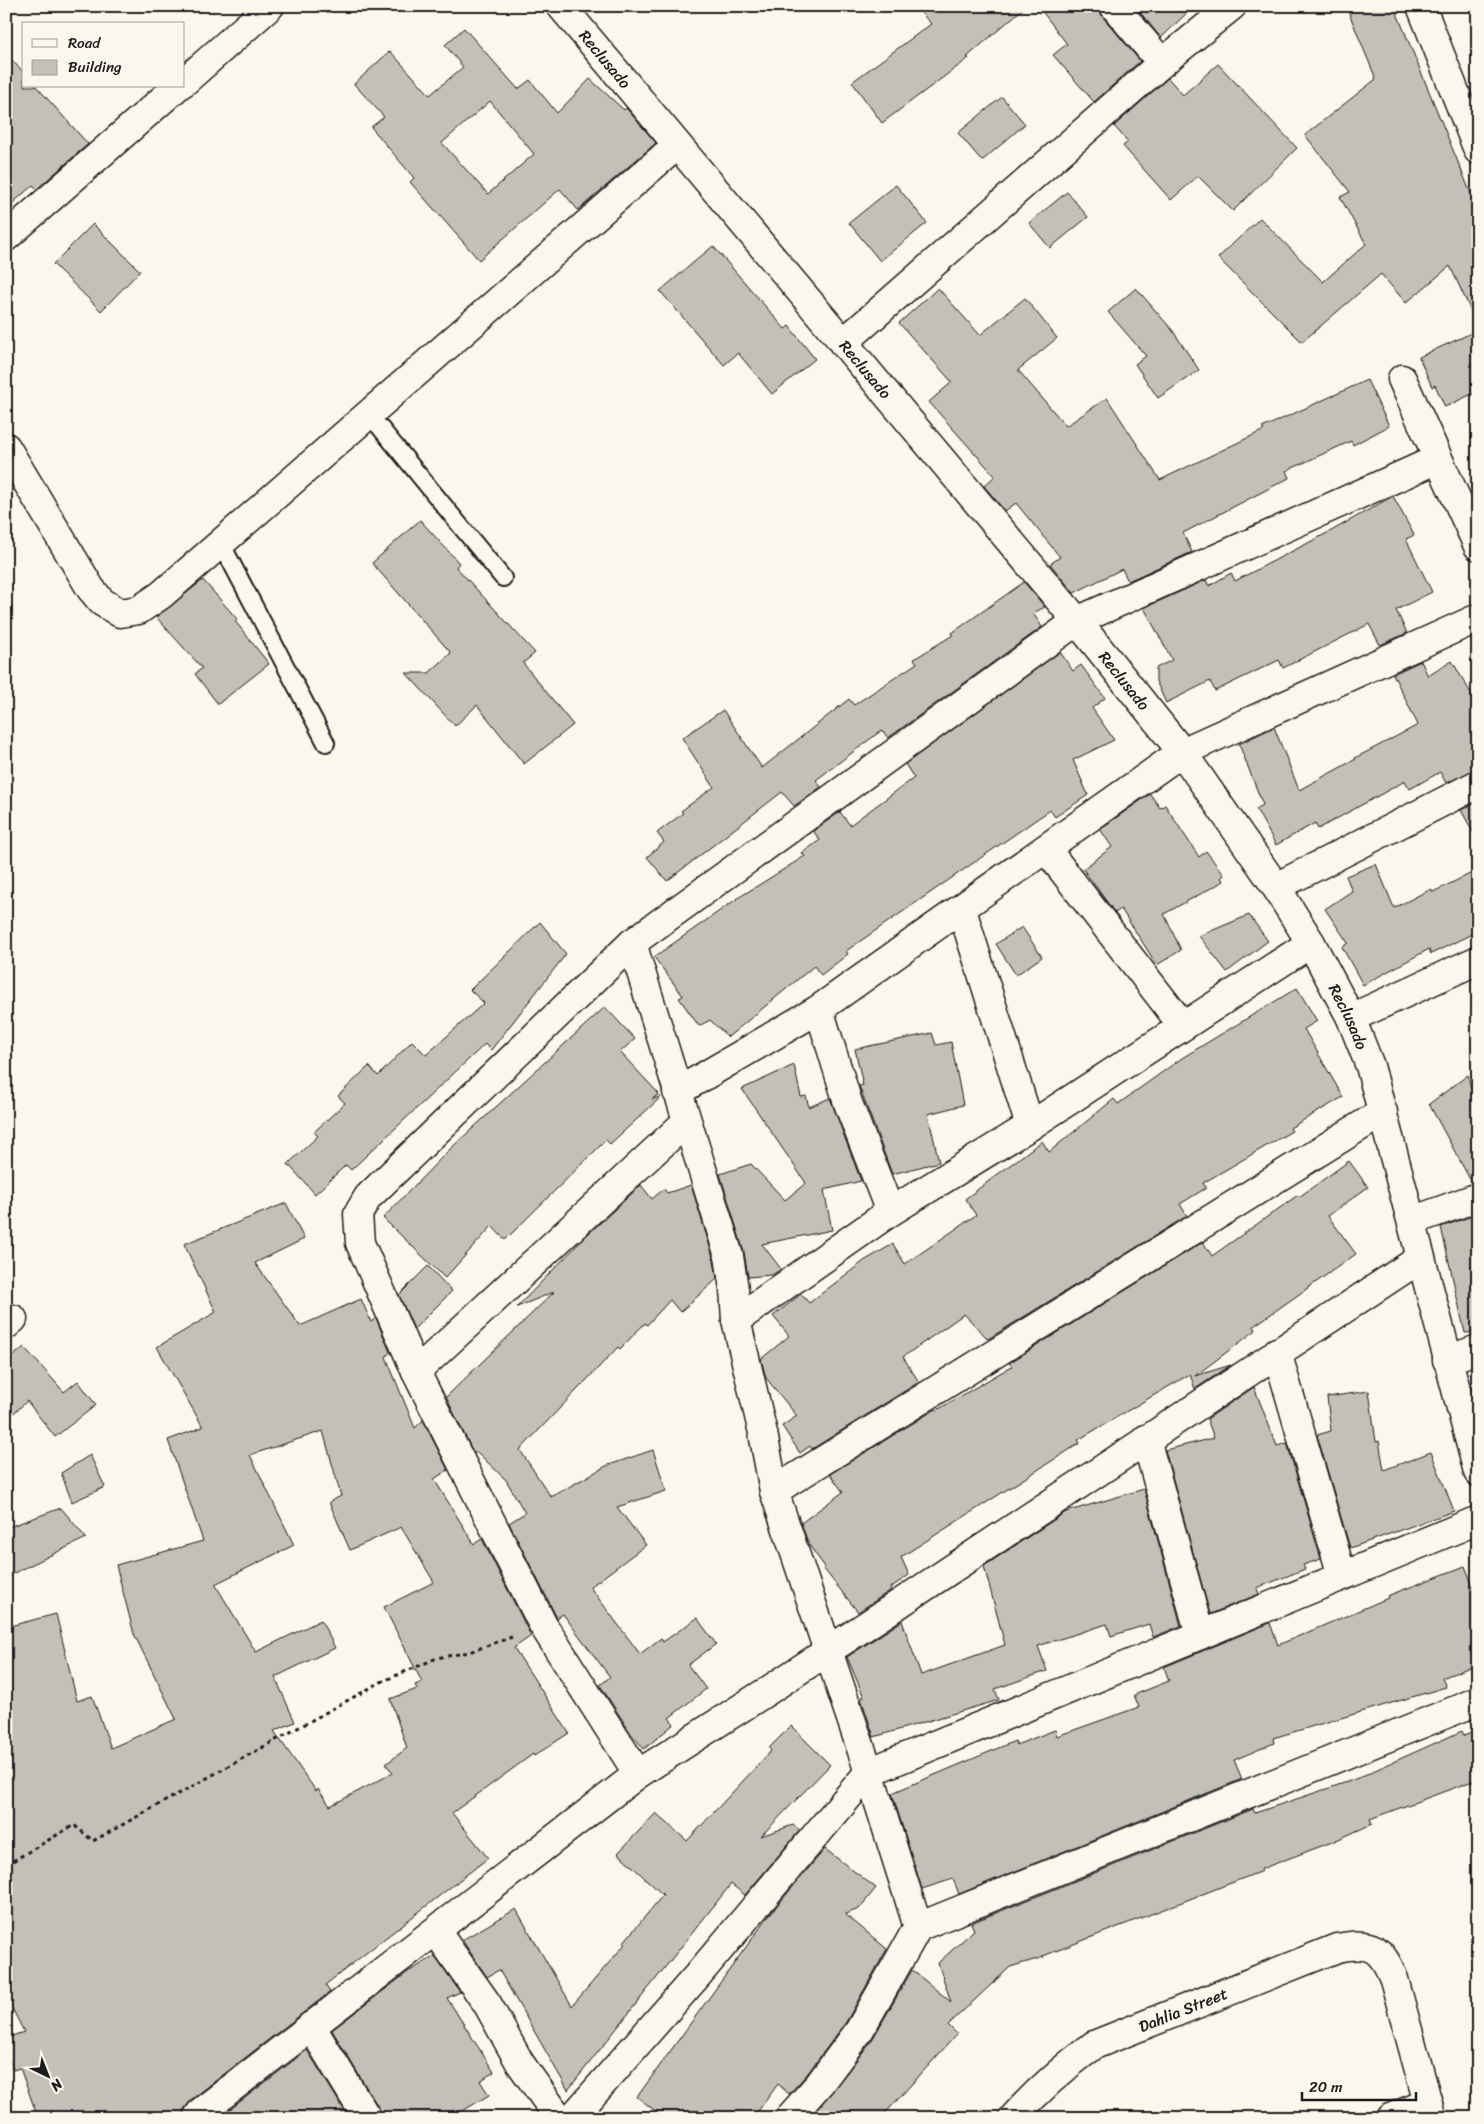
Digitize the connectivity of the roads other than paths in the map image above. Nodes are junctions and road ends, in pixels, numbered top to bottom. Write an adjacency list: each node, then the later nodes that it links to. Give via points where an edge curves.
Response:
1 (270, 6): 7 (street)
2 (561, 6): 10 (street, Reclusado)
3 (1114, 6): 6 (street)
4 (1232, 6): 6 (street)
5 (1421, 6): 9 (street)
6 (1162, 63): 12 (street)
7 (185, 81)
8 (176, 88): 11 (street)
9 (1477, 144)
10 (676, 146): 12 (street, Reclusado); 14 (street)
11 (6, 237)
12 (843, 343): 21 (street, Reclusado)
13 (1402, 379): 16 (street)
14 (369, 414): 17 (street); 19 (lane)
15 (6, 447): 17 (street, via 92,589 102,602 120,613 139,610)
16 (1438, 459): 18 (street); 21 (street)
17 (221, 543): 22 (lane)
18 (1478, 546)
19 (502, 578)
20 (1478, 618): 23 (street)
21 (1077, 621): 23 (street, Reclusado); 29 (street)
22 (326, 743)
23 (1182, 752): 25 (street); 26 (street, Reclusado)
24 (1478, 784): 26 (street)
25 (1046, 850): 27 (street); 33 (street)
26 (1276, 886): 28 (street, Reclusado)
27 (962, 910): 31 (street); 37 (street)
28 (1311, 943): 32 (street, Reclusado); 33 (street)
29 (632, 944): 34 (street); 46 (street, via 368,1197 358,1214 360,1244)
30 (1478, 960): 32 (street)
31 (819, 1009): 34 (street); 39 (street, via 848,1103)
32 (1351, 1018): 35 (street, Reclusado)
33 (1183, 1026): 37 (street)
34 (677, 1092): 36 (street)
35 (1384, 1112): 40 (street, Reclusado); 49 (street)
36 (686, 1122): 42 (street, via 729,1256); 46 (street)
37 (1030, 1126): 39 (street)
38 (1478, 1197): 40 (street)
39 (890, 1212): 42 (street)
40 (1412, 1221): 41 (street, Reclusado)
41 (1421, 1258): 44 (street); 45 (street, Reclusado)
42 (736, 1320): 49 (street, via 764,1433)
43 (1478, 1349): 45 (street)
44 (1278, 1352): 47 (street); 51 (street)
45 (1448, 1360): 48 (street, Reclusado)
46 (416, 1372): 56 (street, via 543,1625)
47 (1146, 1439): 52 (street); 53 (street)
48 (1478, 1472)
49 (774, 1491): 53 (street)
50 (1478, 1520): 51 (street)
51 (1342, 1576): 52 (street)
52 (1200, 1635): 55 (street)
53 (828, 1650): 55 (street); 56 (street)
54 (1478, 1701): 57 (street)
55 (869, 1772): 57 (street); 64 (street)
56 (638, 1774): 58 (street)
57 (918, 1927): 65 (street, via 859,2031)
58 (436, 1931): 59 (street); 63 (street, via 488,2005 520,2063)
59 (311, 2026): 61 (street, via 202,2111); 62 (street)
60 (1430, 2110): 66 (street, Dahlia Street, via 1387,1962 1374,1949 1359,1943 1337,1948 1094,2045 1035,2093); 67 (street)
61 (198, 2118)
62 (367, 2118)
63 (559, 2118)
64 (572, 2118)
65 (789, 2118)
66 (1013, 2118)
67 (1390, 2118)

